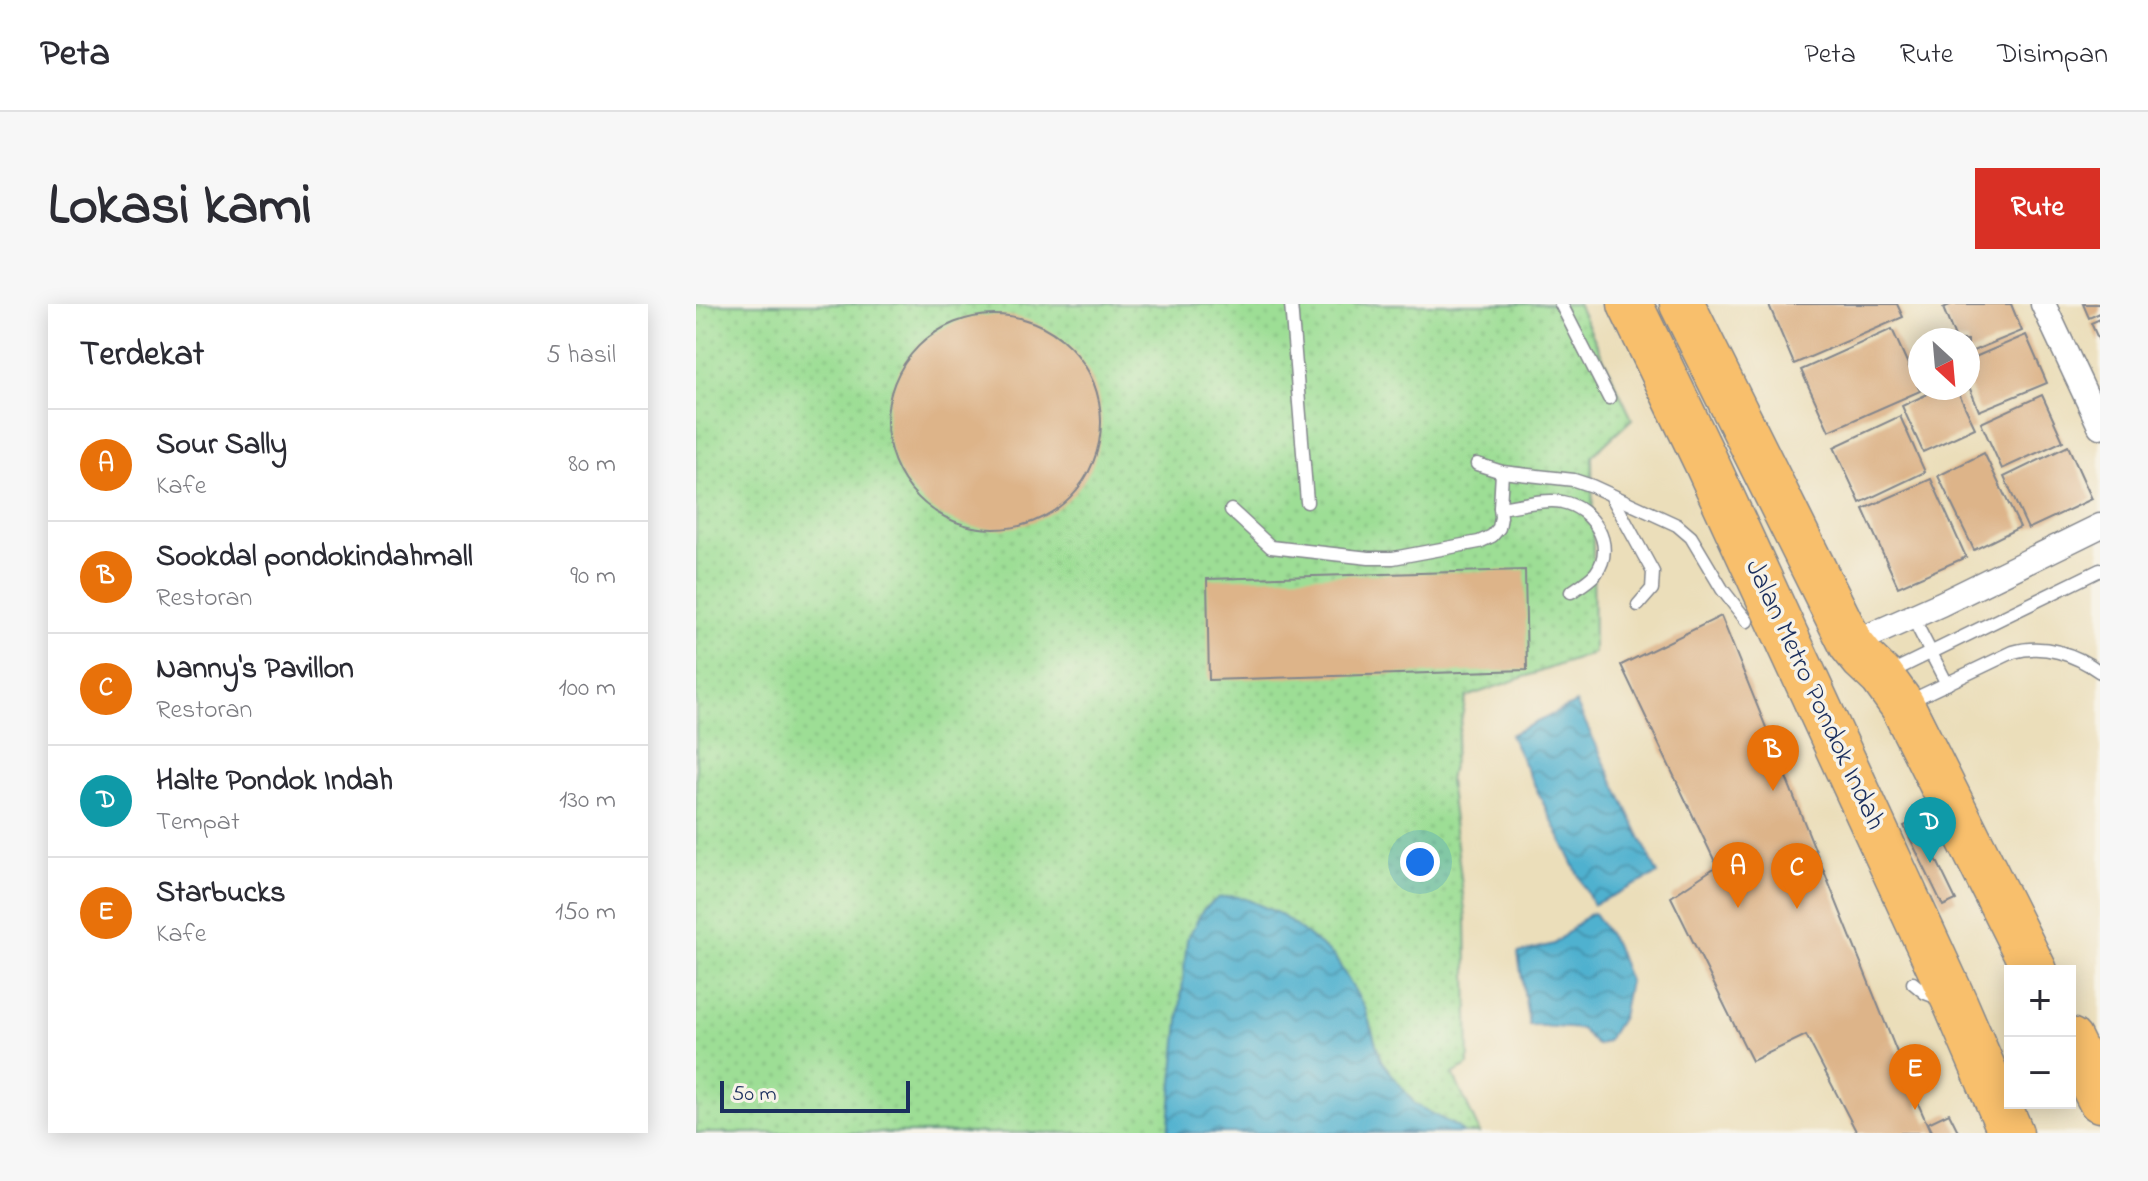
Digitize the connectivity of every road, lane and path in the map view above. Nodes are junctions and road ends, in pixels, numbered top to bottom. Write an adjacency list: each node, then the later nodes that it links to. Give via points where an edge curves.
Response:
1 (1291, 304): 11 (lane)
2 (1561, 304): 6 (lane)
3 (1630, 304): 16 (highway, Jalan Metro Pondok Indah)
4 (1682, 304): 20 (highway, Jalan Metro Pondok Indah)
5 (2043, 304): 7 (street)
6 (1609, 398)
7 (2097, 412)
8 (1477, 464): 9 (lane)
9 (1502, 472): 10 (lane, via 1574,480); 12 (lane)
10 (1612, 497): 16 (lane, via 1677,525 1691,537 1747,621); 18 (lane, via 1653,572 1652,589)
11 (1307, 502)
12 (1500, 508): 13 (lane, via 1499,528 1492,536 1393,558 1271,547); 17 (lane, via 1557,500 1588,513 1602,539 1602,555 1598,571)
13 (1231, 510)
14 (2100, 526): 19 (street)
15 (2100, 570): 21 (lane)
16 (1752, 584): 22 (highway, Jalan Metro Pondok Indah)
17 (1571, 592)
18 (1638, 605)
19 (1912, 616): 20 (street); 21 (lane)
20 (1851, 644): 22 (highway); 25 (highway, Jalan Metro Pondok Indah)
21 (1931, 652): 24 (lane); 25 (lane)
22 (1800, 667): 28 (highway, Jalan Metro Pondok Indah)
23 (2100, 672): 24 (lane, via 2060,651 2026,648)
24 (1947, 684): 25 (lane)
25 (1892, 691): 26 (highway, Jalan Metro Pondok Indah)
26 (2032, 965)
27 (1913, 983): 28 (lane)
28 (1956, 1005): 31 (highway, Jalan Metro Pondok Indah)
29 (2076, 1051): 30 (highway)
30 (2098, 1092)
31 (2004, 1130)

